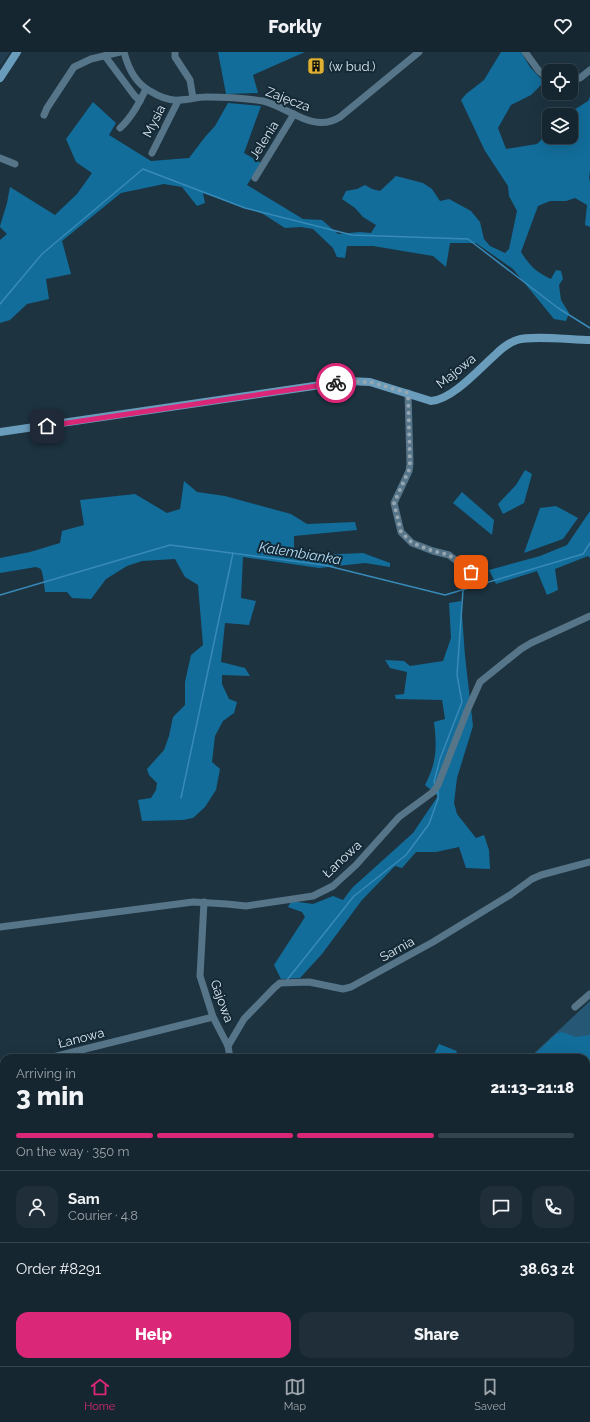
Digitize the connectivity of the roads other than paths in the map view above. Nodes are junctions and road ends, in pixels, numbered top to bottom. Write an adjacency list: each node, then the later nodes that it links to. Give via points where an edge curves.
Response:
1 (17, 52): 10 (street)
2 (120, 52): 7 (street)
3 (124, 52): 12 (street, Zajęcza, via 133,76)
4 (175, 52): 13 (street, via 190,80)
5 (419, 52): 16 (street, Zajęcza, via 331,122 317,122)
6 (525, 52): 9 (street)
7 (105, 56): 15 (street); 17 (street, via 74,67)
8 (590, 70): 11 (street)
9 (542, 73)
10 (0, 78)
11 (578, 79)
12 (146, 89): 14 (street, Zajęcza, via 160,96); 15 (street)
13 (193, 98): 14 (street, Zajęcza); 16 (street, Zajęcza, via 268,102)
14 (178, 100): 19 (street, Mysia)
15 (140, 101): 18 (street)
16 (294, 114): 22 (street, Jelenia)
17 (44, 115)
18 (120, 128)
19 (152, 153)
20 (0, 158): 21 (street)
21 (15, 164)
22 (255, 178)
23 (590, 340): 24 (street, Majowa, via 522,338 504,347 460,386 438,400)
24 (408, 393): 25 (street, Majowa, via 370,382 348,382); 26 (street, via 410,464 394,503 401,532 412,543 449,555)
25 (0, 432)
26 (471, 572)
27 (590, 616): 29 (street, Łanowa, via 531,643 480,682 433,792 399,817 334,886 313,896 264,904 246,906)
28 (590, 862): 34 (street, Sarnia, via 532,879 433,942 351,987 343,989 309,982 280,983 244,1019)
29 (204, 902): 30 (street, Łanowa); 33 (street, Gajowa, via 200,976)
30 (0, 927)
31 (590, 994): 32 (street)
32 (575, 1007)
33 (213, 1018): 34 (street, Gajowa); 35 (street, Łanowa)
34 (228, 1046): 36 (street, Gajowa)
35 (65, 1054)
36 (229, 1054)

